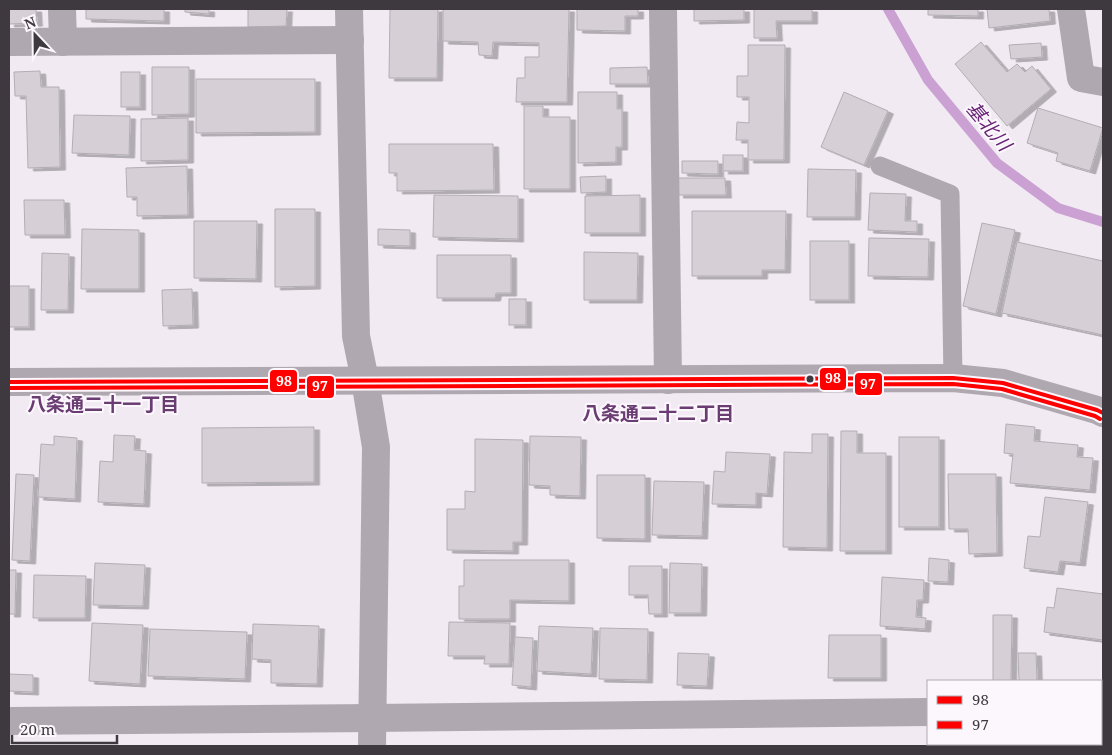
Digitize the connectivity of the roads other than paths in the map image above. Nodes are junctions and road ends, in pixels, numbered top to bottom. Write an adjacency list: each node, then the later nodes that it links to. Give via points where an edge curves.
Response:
1 (62, 9): 7 (street)
2 (349, 9): 5 (street)
3 (663, 9): 12 (street)
4 (1071, 9): 8 (street, via 1080,78)
5 (350, 40): 7 (street); 11 (street, via 356,336)
6 (9, 42): 7 (street)
7 (63, 42)
8 (1103, 82)
9 (880, 166): 10 (lane, via 950,194)
10 (953, 378): 12 (street); 14 (street, via 1003,383)
11 (365, 380): 12 (street); 13 (street); 16 (street, via 376,447)
12 (668, 380)
13 (9, 382)
14 (1103, 413)
15 (927, 712): 16 (street)
16 (372, 718): 17 (street); 18 (street)
17 (9, 721)
18 (372, 746)

